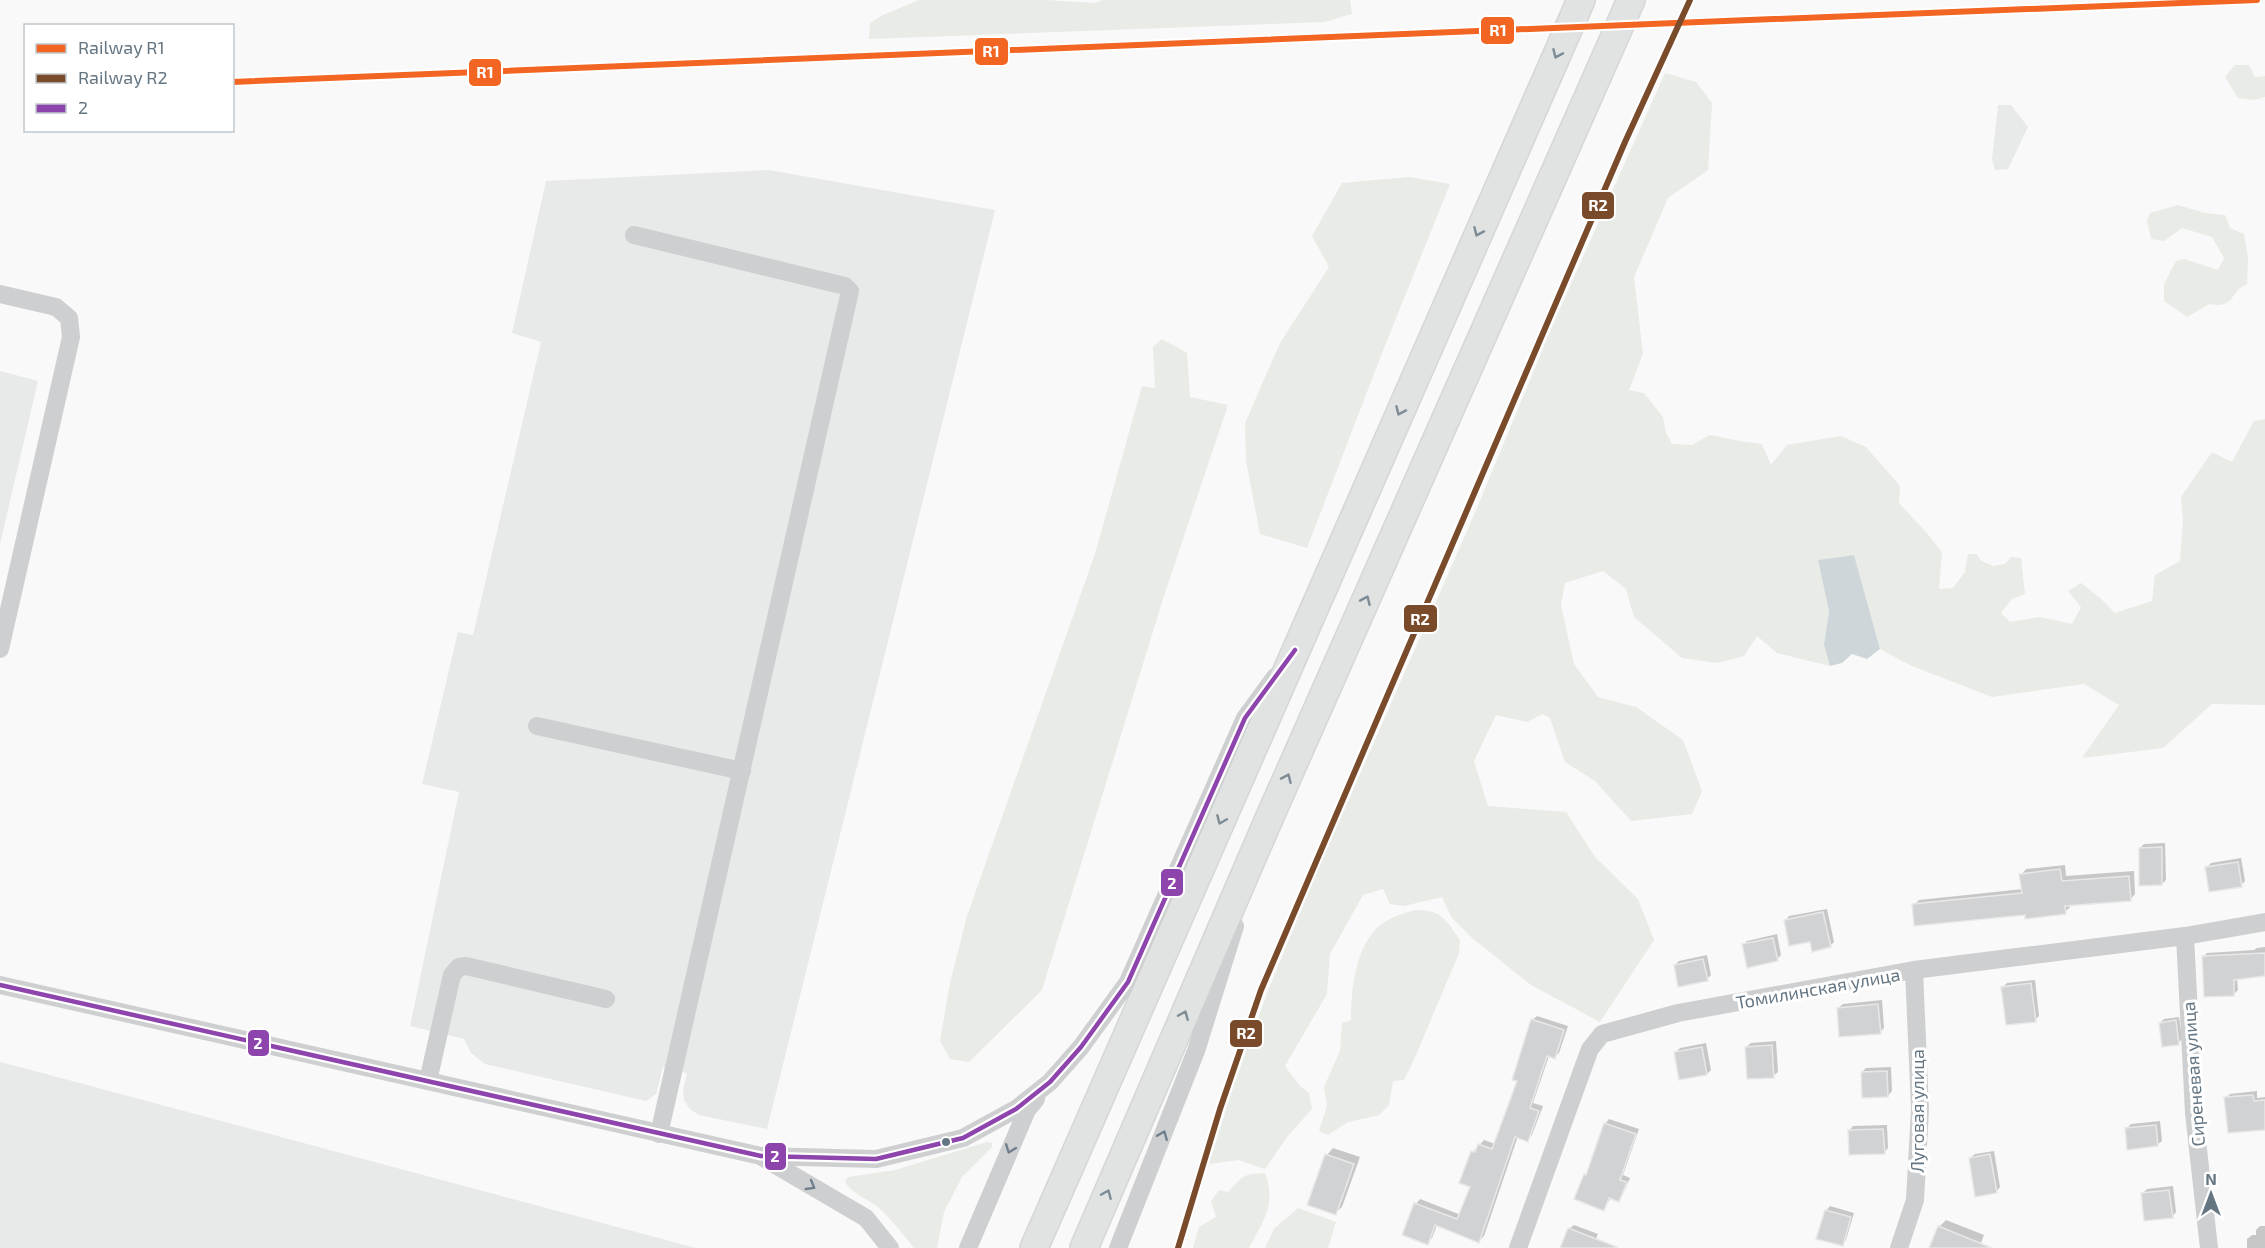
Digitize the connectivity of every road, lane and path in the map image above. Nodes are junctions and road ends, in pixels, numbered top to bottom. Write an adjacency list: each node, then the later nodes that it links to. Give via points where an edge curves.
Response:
1 (1581, 0): 6 (highway, one-way to 6)
2 (1631, 0): 9 (highway, one-way to 2)
3 (634, 236): 8 (street, via 845,286 850,291)
4 (0, 294): 5 (street, via 56,307 69,318 71,337)
5 (0, 649)
6 (1295, 650): 16 (street, via 1245,718 1128,982); 21 (highway, one-way to 21)
7 (537, 726): 8 (street)
8 (742, 771): 17 (street)
9 (1268, 821): 22 (highway, one-way to 9); 23 (street, one-way to 9, via 1196,1051)
10 (2265, 922): 11 (street, Томилинская улица)
11 (2185, 936): 12 (street, Томилинская улица); 26 (street, Сиреневая улица, via 2194,1113)
12 (1914, 970): 24 (street, Томилинская улица, via 1678,1013 1602,1034 1590,1049); 25 (street, Луговая улица, via 1920,1109 1915,1200)
13 (0, 985): 15 (street)
14 (606, 999): 15 (street, via 459,967 452,975)
15 (428, 1081): 17 (street)
16 (1050, 1082): 18 (street, via 1016,1109 963,1138 876,1158); 20 (street, one-way to 20, via 1027,1110)
17 (659, 1134): 18 (street)
18 (761, 1156): 19 (street, one-way to 19, via 866,1218)
19 (890, 1248)
20 (968, 1248)
21 (1034, 1248)
22 (1084, 1248)
23 (1118, 1248)
24 (1518, 1248)
25 (1899, 1248)
26 (2209, 1248)

